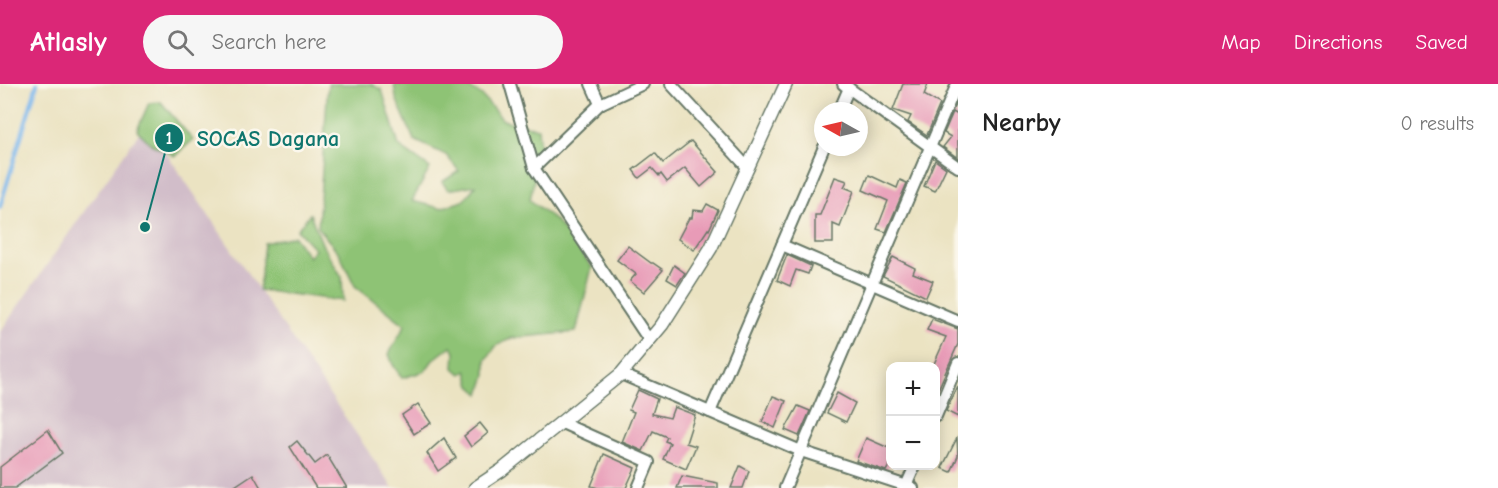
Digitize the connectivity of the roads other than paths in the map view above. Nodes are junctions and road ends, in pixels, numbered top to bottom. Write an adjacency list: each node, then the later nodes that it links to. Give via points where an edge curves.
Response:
1 (510, 84): 13 (street)
2 (591, 84): 9 (street)
3 (643, 84): 9 (street)
4 (786, 84): 14 (street)
5 (957, 84): 10 (street)
6 (676, 86): 14 (street)
7 (846, 86): 8 (street); 10 (street)
8 (842, 102)
9 (600, 104): 13 (street)
10 (930, 147): 12 (street); 16 (street)
11 (820, 156): 15 (street)
12 (958, 167)
13 (534, 168): 18 (street)
14 (748, 168): 18 (street, via 711,249)
15 (782, 245): 16 (street); 22 (street)
16 (872, 284): 17 (street); 24 (street)
17 (958, 321)
18 (650, 340): 20 (street)
19 (958, 363): 21 (street)
20 (621, 374): 22 (street); 23 (street)
21 (940, 406)
22 (710, 412): 24 (street)
23 (562, 423): 27 (street); 28 (street, via 649,462)
24 (801, 451): 26 (street); 29 (street)
25 (913, 470): 26 (street)
26 (908, 487)
27 (475, 488)
28 (638, 488)
29 (785, 488)

